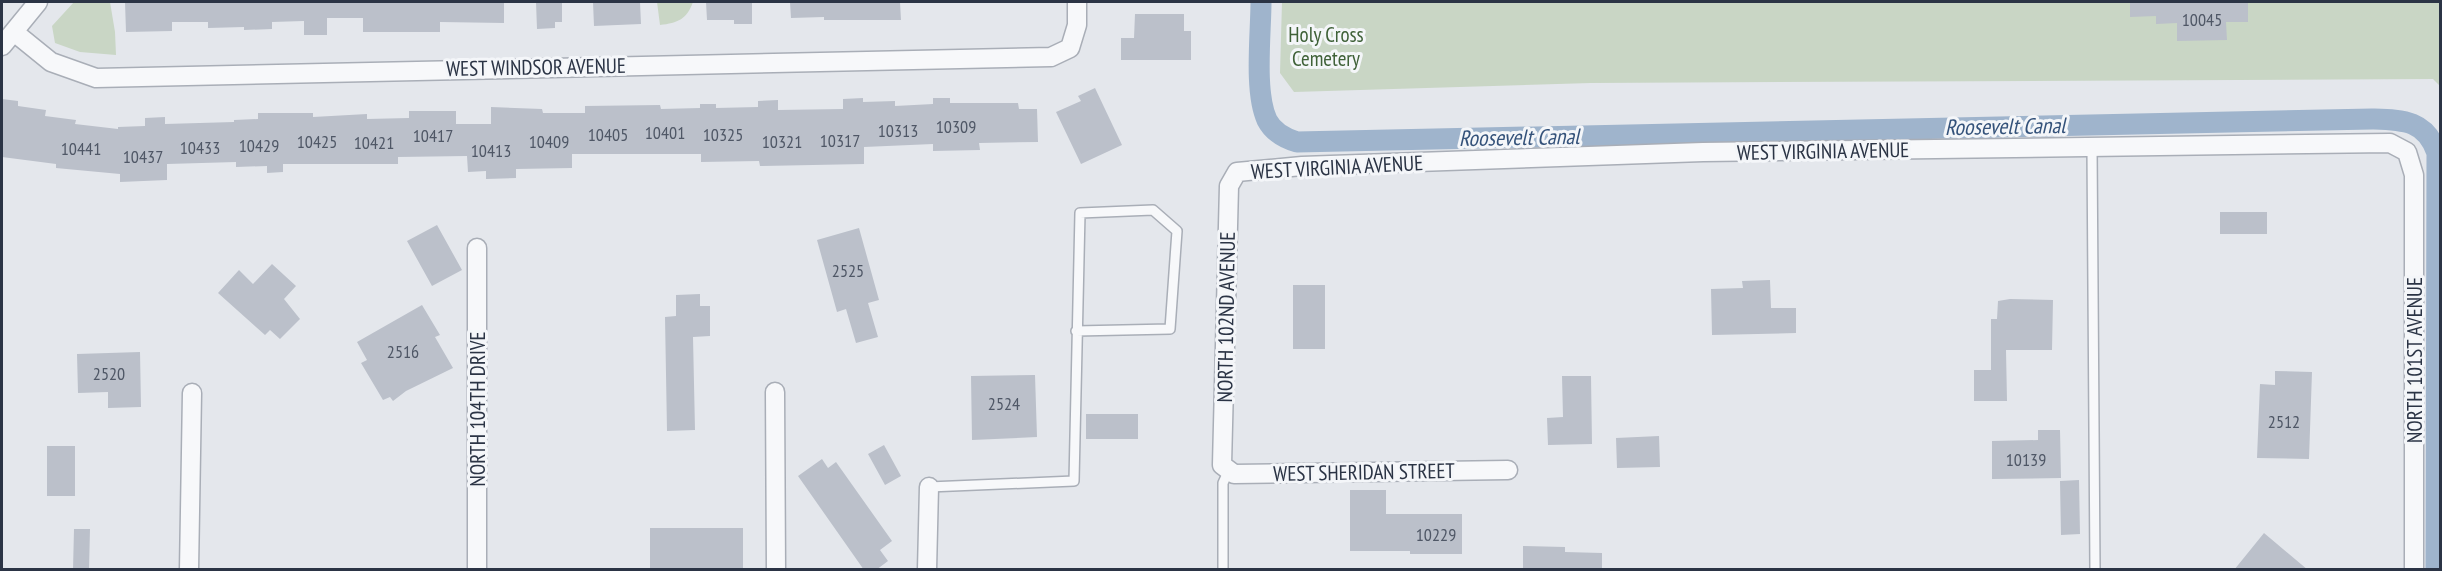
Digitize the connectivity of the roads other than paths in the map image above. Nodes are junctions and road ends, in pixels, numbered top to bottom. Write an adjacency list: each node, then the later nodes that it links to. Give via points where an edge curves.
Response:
1 (38, 2): 3 (street)
2 (1077, 2): 3 (street, WEST WINDSOR AVENUE, via 1077,25 1070,48 1051,57 96,78 51,62)
3 (15, 32): 4 (street)
4 (2, 46)
5 (2092, 147): 6 (street, WEST VIRGINIA AVENUE, via 2390,143); 7 (street, WEST VIRGINIA AVENUE, via 1692,153 1302,166); 20 (lane)
6 (2407, 152): 21 (street, NORTH 101ST AVENUE, via 2414,176)
7 (1237, 172): 12 (street, NORTH 102ND AVENUE, via 1229,186)
8 (477, 248): 16 (street, NORTH 104TH DRIVE)
9 (1076, 331): 9 (lane, via 1080,213 1153,210 1178,231 1170,329); 14 (lane, via 1074,481)
10 (775, 392): 17 (street)
11 (192, 393): 15 (street)
12 (1226, 468): 13 (street, WEST SHERIDAN STREET, via 1234,474); 19 (lane)
13 (1508, 470)
14 (929, 487): 18 (street)
15 (189, 570)
16 (477, 570)
17 (776, 570)
18 (927, 570)
19 (1223, 570)
20 (2095, 570)
21 (2414, 570)

